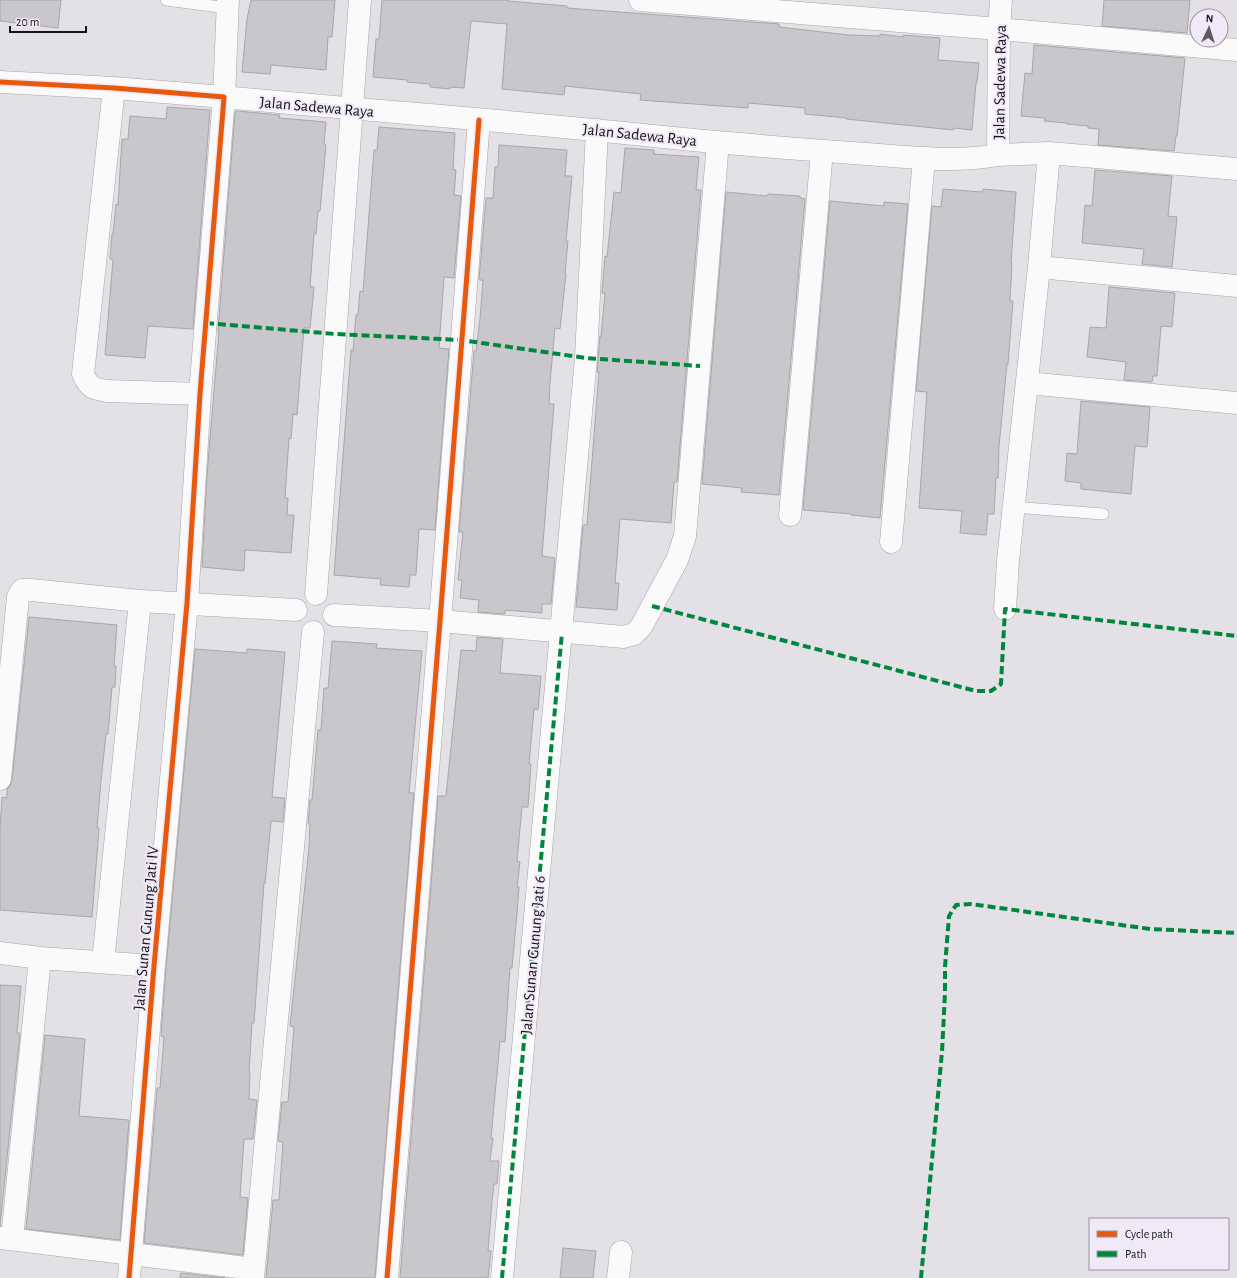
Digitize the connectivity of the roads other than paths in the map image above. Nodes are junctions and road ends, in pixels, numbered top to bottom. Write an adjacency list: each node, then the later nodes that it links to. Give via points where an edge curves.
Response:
1 (166, 0): 5 (lane)
2 (360, 0): 11 (street)
3 (640, 0): 6 (street)
4 (1001, 0): 6 (street, Jalan Sadewa Raya)
5 (228, 4): 10 (street)
6 (999, 29): 7 (street); 17 (street, Jalan Sadewa Raya)
7 (1237, 50)
8 (0, 82): 9 (street, Jalan Sadewa Raya)
9 (114, 88): 10 (street, Jalan Sadewa Raya); 23 (street, via 83,374 92,388 108,392)
10 (224, 97): 11 (street, Jalan Sadewa Raya); 23 (street, Jalan Sunan Gunung Jati IV)
11 (351, 109): 12 (street, Jalan Sadewa Raya); 29 (street)
12 (479, 120): 13 (street, Jalan Sadewa Raya); 35 (street)
13 (597, 130): 14 (street, Jalan Sadewa Raya); 37 (street, Jalan Sunan Gunung Jati 6, via 586,358)
14 (718, 142): 15 (street, Jalan Sadewa Raya); 37 (street, via 686,529 682,547 641,627 634,634 624,637)
15 (822, 151): 18 (street, Jalan Sadewa Raya); 26 (street)
16 (1049, 153): 17 (street); 19 (street); 20 (street)
17 (998, 155): 18 (street, Jalan Sadewa Raya, via 981,158)
18 (924, 158): 28 (street)
19 (1237, 169)
20 (1039, 267): 21 (street); 22 (street)
21 (1237, 286)
22 (1027, 383): 24 (street); 25 (street)
23 (200, 394): 31 (street, Jalan Sunan Gunung Jati IV)
24 (1237, 403)
25 (1014, 507): 27 (lane); 32 (street)
26 (790, 514)
27 (1103, 514)
28 (891, 542)
29 (316, 594): 33 (street, via 303,598); 34 (street, via 324,596 329,601)
30 (140, 601): 31 (street); 38 (street, via 22,590 18,596); 42 (street)
31 (188, 603): 33 (street); 43 (street, Jalan Sunan Gunung Jati IV)
32 (1005, 609)
33 (296, 610): 36 (street, via 296,618 300,625)
34 (334, 615): 35 (street); 36 (street, via 327,628 321,632)
35 (440, 621): 37 (street); 49 (street)
36 (313, 632): 47 (street)
37 (562, 633): 50 (street, Jalan Sunan Gunung Jati 6)
38 (3, 716): 39 (street)
39 (0, 779)
40 (0, 953): 41 (street)
41 (40, 958): 42 (street); 44 (street)
42 (103, 962): 43 (street)
43 (154, 966): 46 (street, Jalan Sunan Gunung Jati IV)
44 (6, 1238): 46 (street)
45 (621, 1252): 51 (street)
46 (131, 1254): 47 (street); 48 (street, Jalan Sunan Gunung Jati IV)
47 (253, 1274)
48 (129, 1278)
49 (387, 1278)
50 (502, 1278)
51 (618, 1278)

